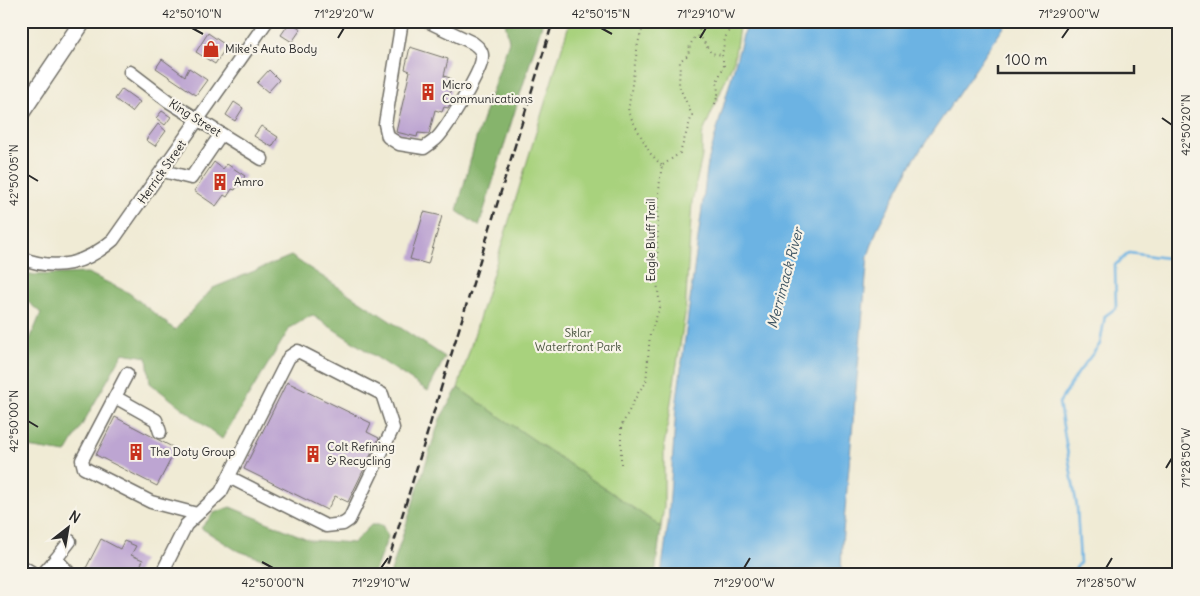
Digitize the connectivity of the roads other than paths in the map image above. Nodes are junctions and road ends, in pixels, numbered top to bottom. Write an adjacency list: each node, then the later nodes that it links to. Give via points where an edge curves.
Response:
1 (83, 21): 6 (main road)
2 (267, 21): 7 (street, Herrick Street)
3 (402, 21): 4 (street, via 386,124 388,137 399,144 424,148 437,138 452,115 480,70 483,57 479,47 473,43)
4 (427, 21)
5 (130, 72): 7 (street, King Street, via 168,102)
6 (21, 113)
7 (198, 120): 8 (street, King Street); 10 (street, Herrick Street)
8 (221, 134): 9 (street, King Street); 10 (street, via 191,178)
9 (262, 159)
10 (163, 171): 11 (street, Herrick Street, via 113,240 97,254 56,266)
11 (21, 258)
12 (127, 374): 13 (street)
13 (115, 397): 14 (street, via 156,420); 16 (street, via 82,460 84,468 151,502)
14 (160, 432)
15 (229, 477): 15 (street, via 288,356 298,351 382,394 394,428 349,520 343,524 326,526); 16 (street, via 221,492)
16 (197, 514): 23 (street, via 186,525)
17 (70, 541): 18 (street)
18 (56, 559): 21 (street); 22 (street)
19 (21, 566): 20 (street)
20 (36, 575)
21 (42, 575)
22 (71, 575)
23 (161, 575)

